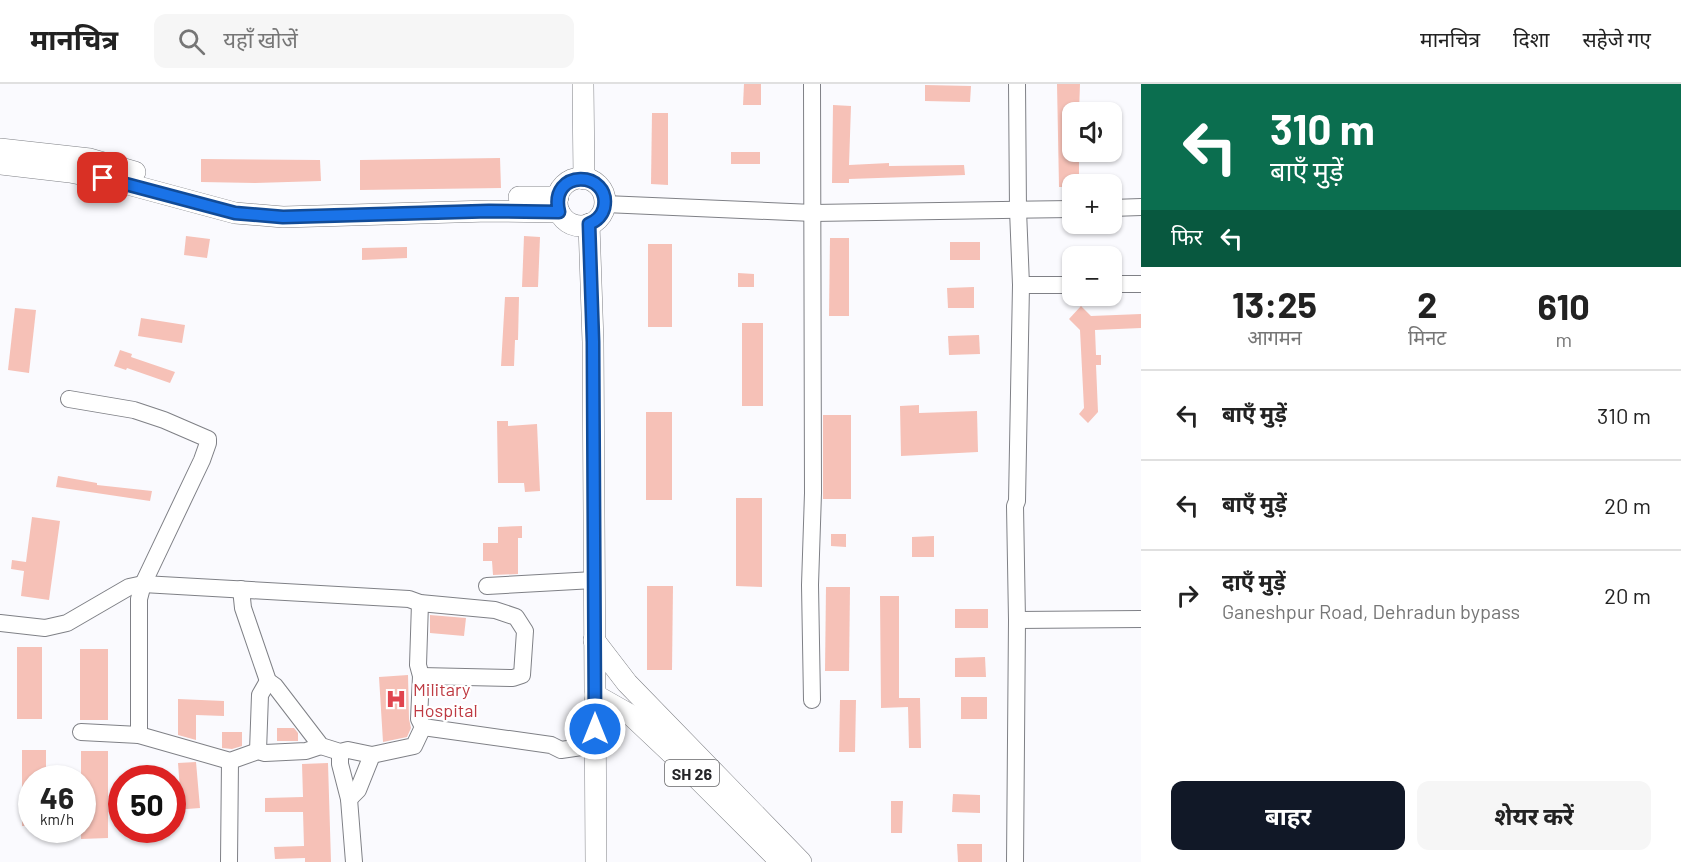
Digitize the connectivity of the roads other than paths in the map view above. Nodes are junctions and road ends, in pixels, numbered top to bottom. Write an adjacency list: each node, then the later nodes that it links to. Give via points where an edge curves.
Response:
1 (583, 84): 6 (main road)
2 (812, 84): 13 (street)
3 (1017, 84): 12 (street)
4 (0, 149): 7 (main road, via 90,159 207,194 257,203)
5 (0, 164): 7 (main road, via 70,172 235,213 283,217 489,211)
6 (584, 179): 7 (main road, via 566,184); 8 (main road, via 601,189)
7 (558, 204): 14 (main road, via 569,223)
8 (605, 204): 13 (street); 14 (main road, via 598,219)
9 (1141, 207): 10 (street)
10 (1122, 208)
11 (1062, 209): 12 (street)
12 (1018, 210): 13 (street); 17 (street)
13 (813, 213): 32 (street)
14 (589, 224): 20 (main road)
15 (1122, 284): 16 (street)
16 (1141, 284)
17 (1021, 285): 18 (street); 26 (street, via 1014,506)
18 (1062, 285)
19 (69, 399): 21 (street, via 134,410 208,439 202,460)
20 (594, 580): 22 (street); 28 (main road)
21 (143, 584): 23 (street); 27 (street, via 129,587 67,623 45,628); 35 (street, via 139,599)
22 (487, 586)
23 (241, 589): 24 (street, via 409,599); 30 (street, via 243,608)
24 (420, 603): 29 (street); 29 (street, via 495,610 516,616 525,631 522,675)
25 (1141, 619): 26 (street)
26 (1017, 620): 48 (street)
27 (0, 623)
28 (594, 640): 31 (main road); 47 (main road, via 627,683)
29 (421, 676): 33 (street, via 419,719)
30 (268, 681): 37 (street); 38 (street, via 260,695)
31 (595, 695): 36 (main road); 46 (main road, SH 26, via 632,716)
32 (812, 700)
33 (423, 727): 36 (street, via 551,745 561,750); 40 (street, via 414,746)
34 (81, 732): 35 (street)
35 (139, 735): 41 (street)
36 (595, 745): 45 (main road)
37 (321, 746): 38 (street, via 306,752); 39 (street)
38 (258, 751): 41 (street)
39 (340, 752): 40 (street); 42 (street)
40 (372, 755): 42 (street, via 358,790)
41 (230, 761): 43 (street)
42 (349, 799): 44 (street)
43 (229, 862)
44 (354, 862)
45 (596, 862)
46 (781, 862)
47 (801, 862)
48 (1015, 862)

